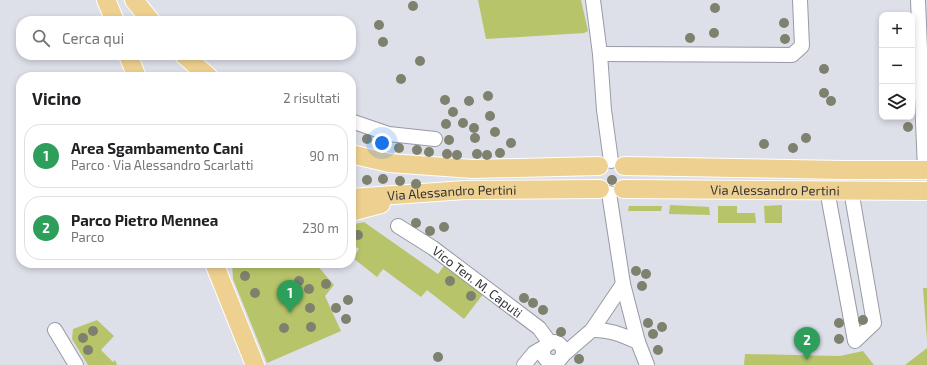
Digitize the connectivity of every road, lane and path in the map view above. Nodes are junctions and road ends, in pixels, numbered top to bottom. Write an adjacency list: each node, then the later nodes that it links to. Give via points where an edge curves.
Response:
1 (106, 0): 6 (main road)
2 (134, 0): 7 (main road)
3 (593, 0): 8 (street)
4 (800, 0): 8 (street, via 802,46 792,55)
5 (918, 0): 17 (street)
6 (113, 16)
7 (147, 16)
8 (600, 54): 16 (street)
9 (130, 60): 11 (main road)
10 (190, 60): 12 (main road)
11 (135, 72)
12 (203, 72)
13 (356, 123): 14 (street, via 389,134)
14 (435, 139)
15 (356, 155): 16 (main road, Via Alessandro Pertini, via 389,162 473,169)
16 (611, 165): 17 (main road, Via Alessandro Pertini); 18 (main road, via 595,175 596,180); 18 (main road, via 626,170 628,180)
17 (926, 170)
18 (611, 190): 19 (main road, Via Alessandro Pertini); 22 (main road, Via Alessandro Pertini, via 465,190); 27 (street)
19 (827, 190): 20 (main road, Via Alessandro Pertini); 20 (street, via 855,341 874,323)
20 (851, 190): 21 (main road, Via Alessandro Pertini)
21 (927, 191)
22 (418, 194): 23 (main road, Via Alessandro Pertini); 24 (main road)
23 (356, 198)
24 (356, 211)
25 (398, 226): 31 (street, Vico Ten. M. Caputi, via 434,248 539,328)
26 (218, 268): 33 (main road)
27 (623, 284): 29 (street); 30 (street)
28 (55, 330): 32 (street)
29 (592, 330): 30 (street, via 604,329); 31 (street, via 557,362 550,362 544,356 543,352)
30 (638, 342): 35 (street)
31 (548, 345): 34 (street, via 534,353)
32 (76, 365)
33 (255, 365)
34 (524, 365)
35 (646, 365)

